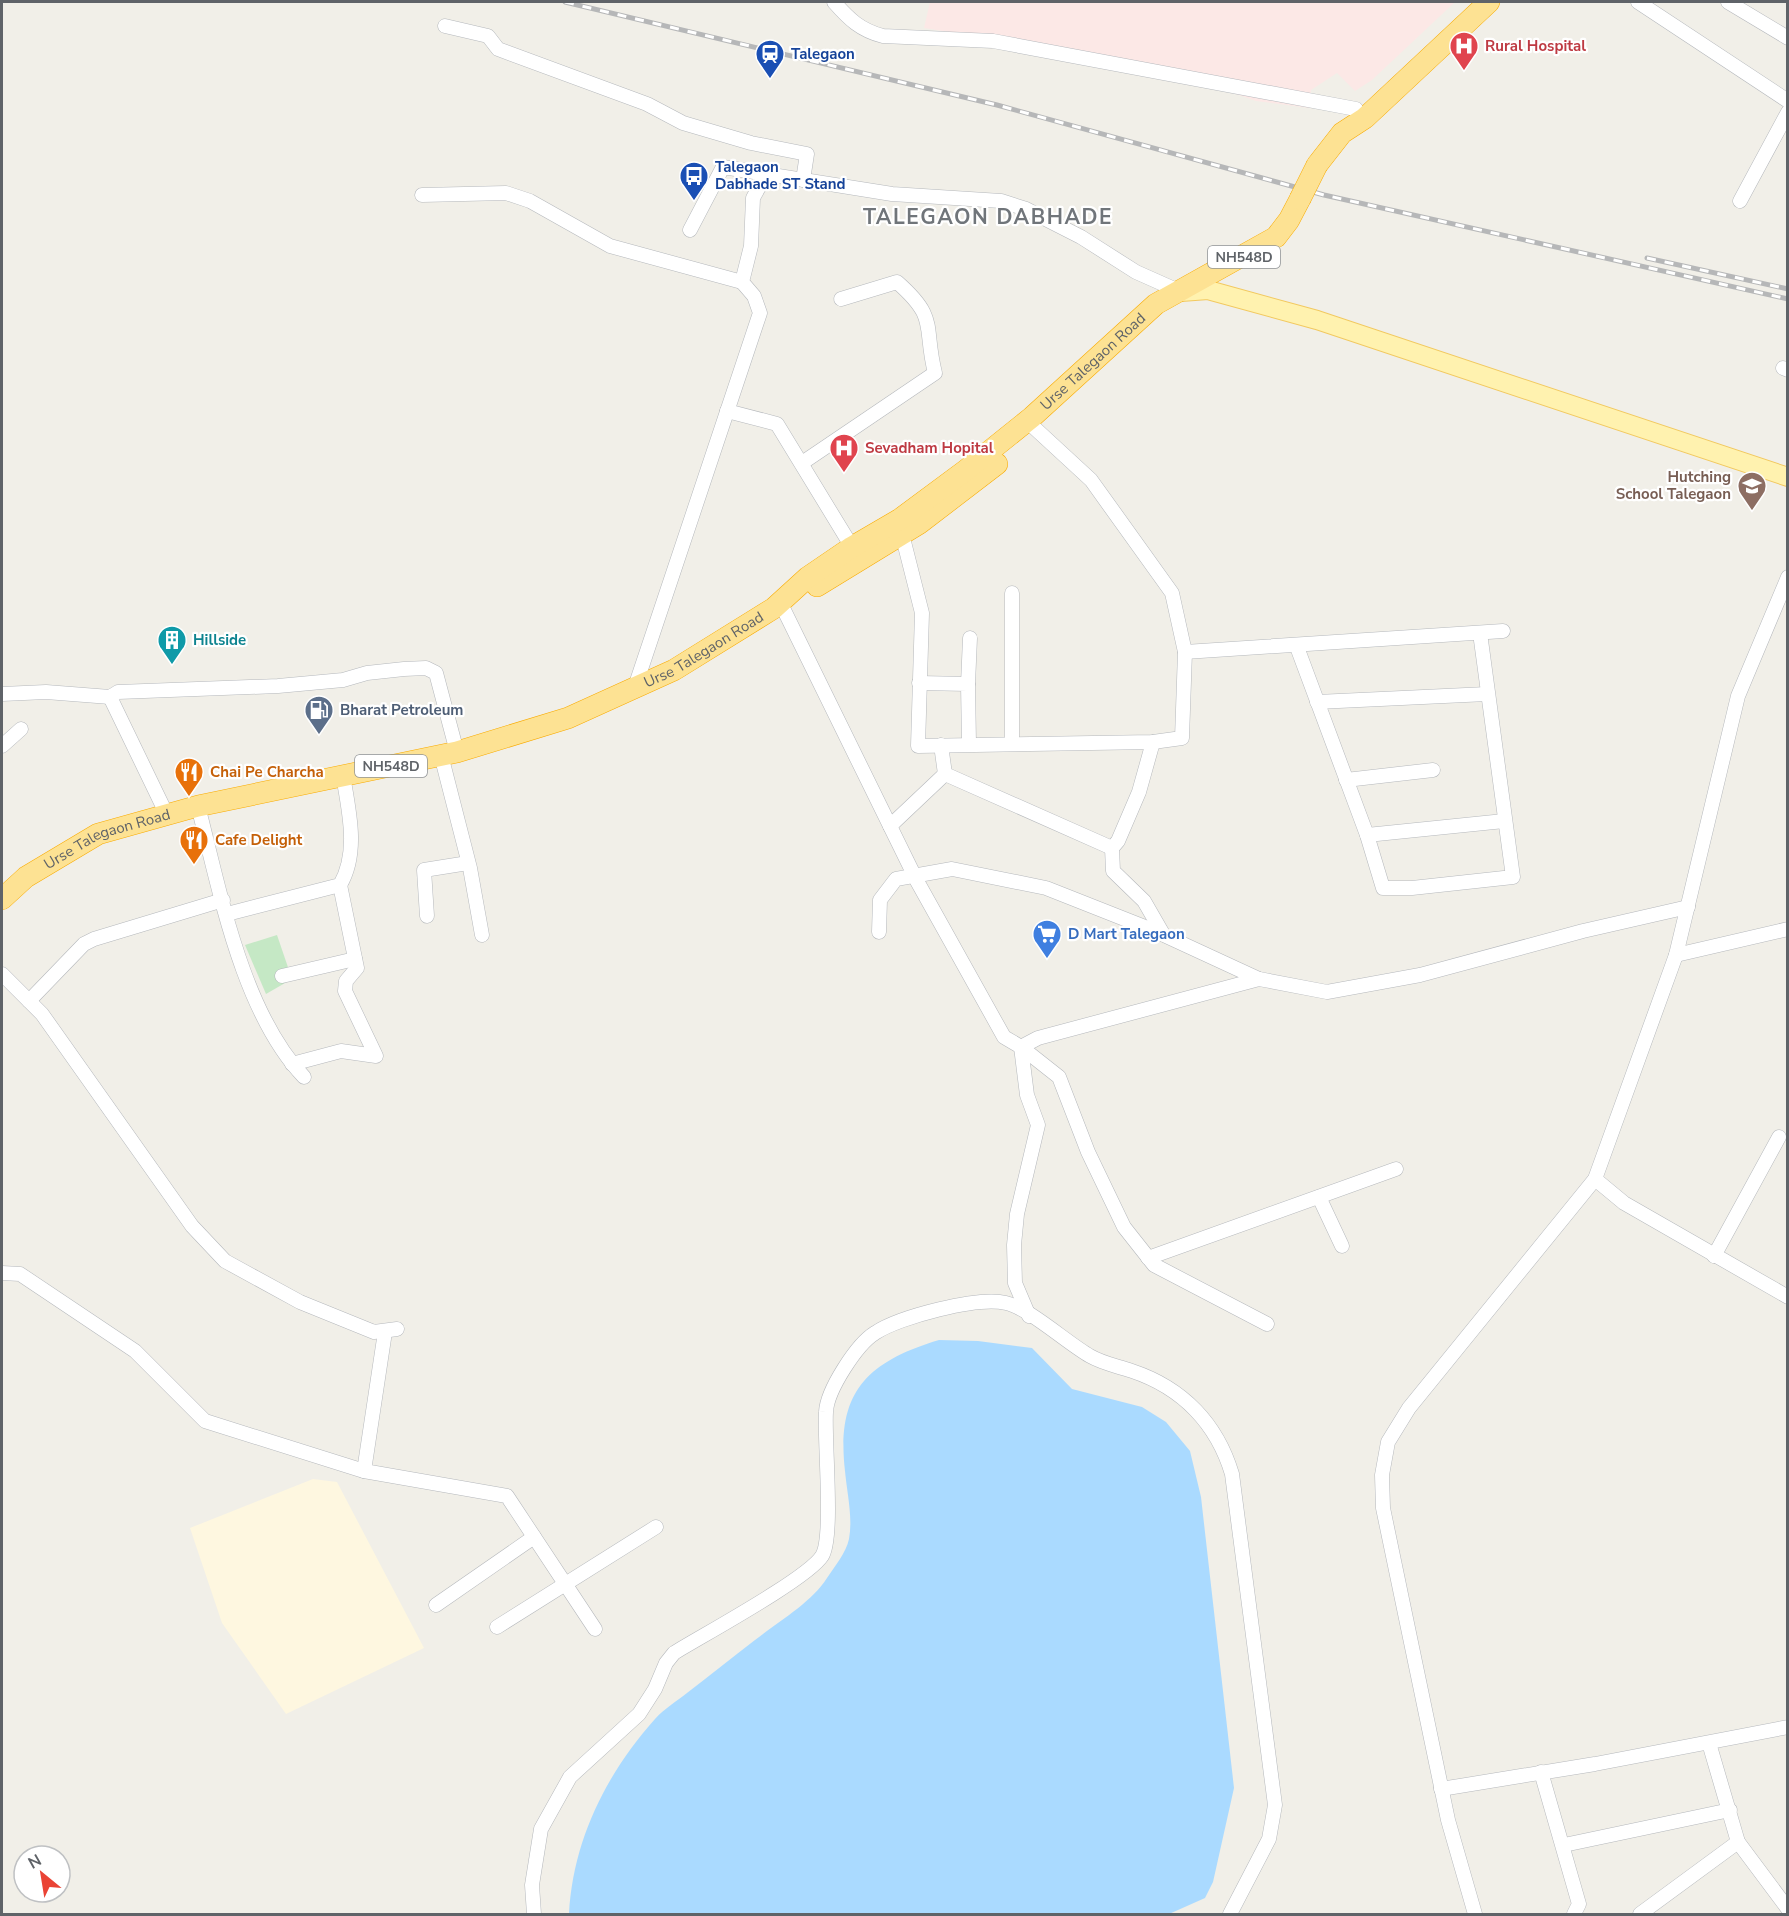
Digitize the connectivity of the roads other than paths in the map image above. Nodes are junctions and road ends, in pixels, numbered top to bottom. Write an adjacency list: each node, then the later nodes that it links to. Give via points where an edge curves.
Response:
1 (834, 2): 9 (street, via 860,28 883,36 993,41)
2 (1474, 2): 9 (highway, NH548D)
3 (1489, 2): 11 (highway, NH548D, via 1365,118)
4 (1638, 2): 8 (street)
5 (1728, 2): 7 (street)
6 (445, 26): 13 (street, via 488,36 498,49 647,104 683,123 807,154)
7 (1788, 38)
8 (1788, 101)
9 (1356, 109): 11 (highway, NH548D)
10 (1788, 112): 15 (street)
11 (1342, 133): 19 (highway, Urse Talegaon Road / NH548D, bridge, via 1317,165 1276,237)
12 (766, 174): 13 (street); 16 (street, via 723,168); 17 (street, via 753,198 751,246)
13 (803, 180): 19 (street, via 892,194 1001,201 1026,209 1081,237)
14 (423, 195): 17 (street, via 506,193 530,201 610,246)
15 (1740, 201)
16 (690, 230)
17 (742, 282): 20 (street, via 754,296 760,313)
18 (841, 298): 22 (street, via 897,282 928,317 935,373)
19 (1173, 301): 21 (highway, Urse Talegaon Road / NH548D, via 1156,304); 23 (main road, via 1208,290 1317,320)
20 (727, 411): 22 (street, via 777,424); 36 (street)
21 (1033, 425): 24 (highway, NH548D, via 973,484); 25 (highway, Urse Talegaon Road / NH548D); 33 (street, via 1091,480 1172,593)
22 (802, 463): 25 (street)
23 (1788, 477)
24 (902, 534): 28 (highway, NH548D, via 816,587); 34 (street, via 922,613)
25 (852, 547): 28 (highway, Urse Talegaon Road / NH548D, via 808,577)
26 (1788, 577): 63 (street, via 1738,696)
27 (1012, 593): 43 (street)
28 (777, 606): 36 (highway, Urse Talegaon Road / NH548D, via 674,670); 55 (street)
29 (1503, 631): 30 (street)
30 (1480, 633): 32 (street); 38 (street)
31 (970, 638): 35 (street)
32 (1297, 646): 33 (street); 40 (street)
33 (1185, 652): 42 (street, via 1182,738)
34 (919, 683): 35 (street); 45 (street, via 918,746)
35 (968, 684): 44 (street)
36 (634, 690): 47 (highway, Urse Talegaon Road / NH548D, via 568,718)
37 (2, 694): 39 (street, via 46,692)
38 (1487, 694): 40 (street); 54 (street)
39 (110, 697): 47 (street, via 118,692 278,686 426,668 436,673); 53 (street)
40 (1317, 702): 51 (street)
41 (21, 729): 46 (street)
42 (1152, 742): 43 (street); 57 (street, via 1139,792)
43 (1012, 743): 44 (street)
44 (969, 744): 45 (street)
45 (941, 745): 49 (street)
46 (2, 746)
47 (449, 754): 50 (highway, Urse Talegaon Road / NH548D); 58 (street)
48 (1433, 770): 51 (street)
49 (945, 774): 55 (street); 57 (street)
50 (343, 776): 52 (highway, Urse Talegaon Road / NH548D); 60 (street, via 350,818 350,855 347,874)
51 (1346, 780): 56 (street)
52 (198, 806): 53 (highway, Urse Talegaon Road / NH548D); 62 (street)
53 (167, 815): 61 (highway, Urse Talegaon Road / NH548D, via 98,834 26,877)
54 (1504, 821): 56 (street); 56 (street, via 1513,877 1412,888 1383,888)
55 (890, 826): 59 (street)
56 (1366, 835)
57 (1112, 848): 69 (street, via 1113,871 1143,901)
58 (468, 863): 65 (street, via 424,870); 68 (street)
59 (915, 876): 67 (street, via 896,879 880,900); 69 (street, via 952,869 1046,888); 76 (street, via 1004,1037)
60 (340, 885): 64 (street); 71 (street)
61 (2, 899)
62 (223, 900): 64 (street); 75 (street, via 84,944)
63 (1688, 907): 70 (street); 74 (street, via 1420,975 1339,990 1327,992)
64 (227, 914): 77 (street, via 268,1027 278,1048)
65 (427, 916)
66 (1788, 929): 70 (street)
67 (879, 932)
68 (482, 934)
69 (1163, 934): 74 (street)
70 (1676, 955): 81 (street)
71 (355, 959): 73 (street); 77 (street, via 357,968 346,981 345,991 376,1056 341,1051)
72 (2, 974): 75 (street)
73 (282, 976)
74 (1259, 979): 76 (street, via 1038,1038)
75 (29, 1001): 90 (street, via 192,1226 225,1261 300,1302 374,1332 391,1331)
76 (1021, 1047): 85 (street, via 1059,1077 1088,1152 1124,1227); 88 (street, via 1027,1095 1038,1125 1017,1214 1014,1245 1015,1283)
77 (292, 1064): 78 (street)
78 (304, 1077)
79 (1779, 1137): 84 (street)
80 (1396, 1169): 82 (street)
81 (1595, 1179): 84 (street, via 1624,1203); 100 (street, via 1422,1391 1388,1442 1382,1475 1383,1508)
82 (1319, 1197): 83 (street); 85 (street)
83 (1342, 1246)
84 (1713, 1256): 87 (street)
85 (1148, 1258): 89 (street, via 1175,1278)
86 (2, 1273): 90 (street, via 20,1274 123,1342 205,1421)
87 (1788, 1297)
88 (1029, 1316): 105 (street, via 1006,1303 952,1307 888,1325 862,1345 836,1383 826,1410 827,1532 821,1557 796,1578 674,1653 639,1714 570,1777 541,1829 532,1885); 106 (street, via 1089,1356 1134,1372 1180,1396 1204,1417 1225,1452 1232,1474 1275,1805 1269,1839)
89 (1267, 1324)
90 (363, 1471): 92 (street, via 507,1496)
91 (656, 1527): 93 (street)
92 (534, 1537): 93 (street); 94 (street)
93 (565, 1584): 95 (street); 96 (street)
94 (436, 1605)
95 (497, 1627)
96 (595, 1629)
97 (1788, 1727): 98 (street)
98 (1708, 1743): 99 (street); 101 (street)
99 (1542, 1772): 100 (street); 103 (street)
100 (1441, 1789): 107 (street)
101 (1730, 1810): 102 (street); 103 (street)
102 (1738, 1842): 104 (street); 109 (street)
103 (1564, 1845): 108 (street, via 1580,1904)
104 (1788, 1909): 110 (street)
105 (534, 1914)
106 (1230, 1914)
107 (1475, 1914)
108 (1574, 1914)
109 (1640, 1914)
110 (1778, 1914)

